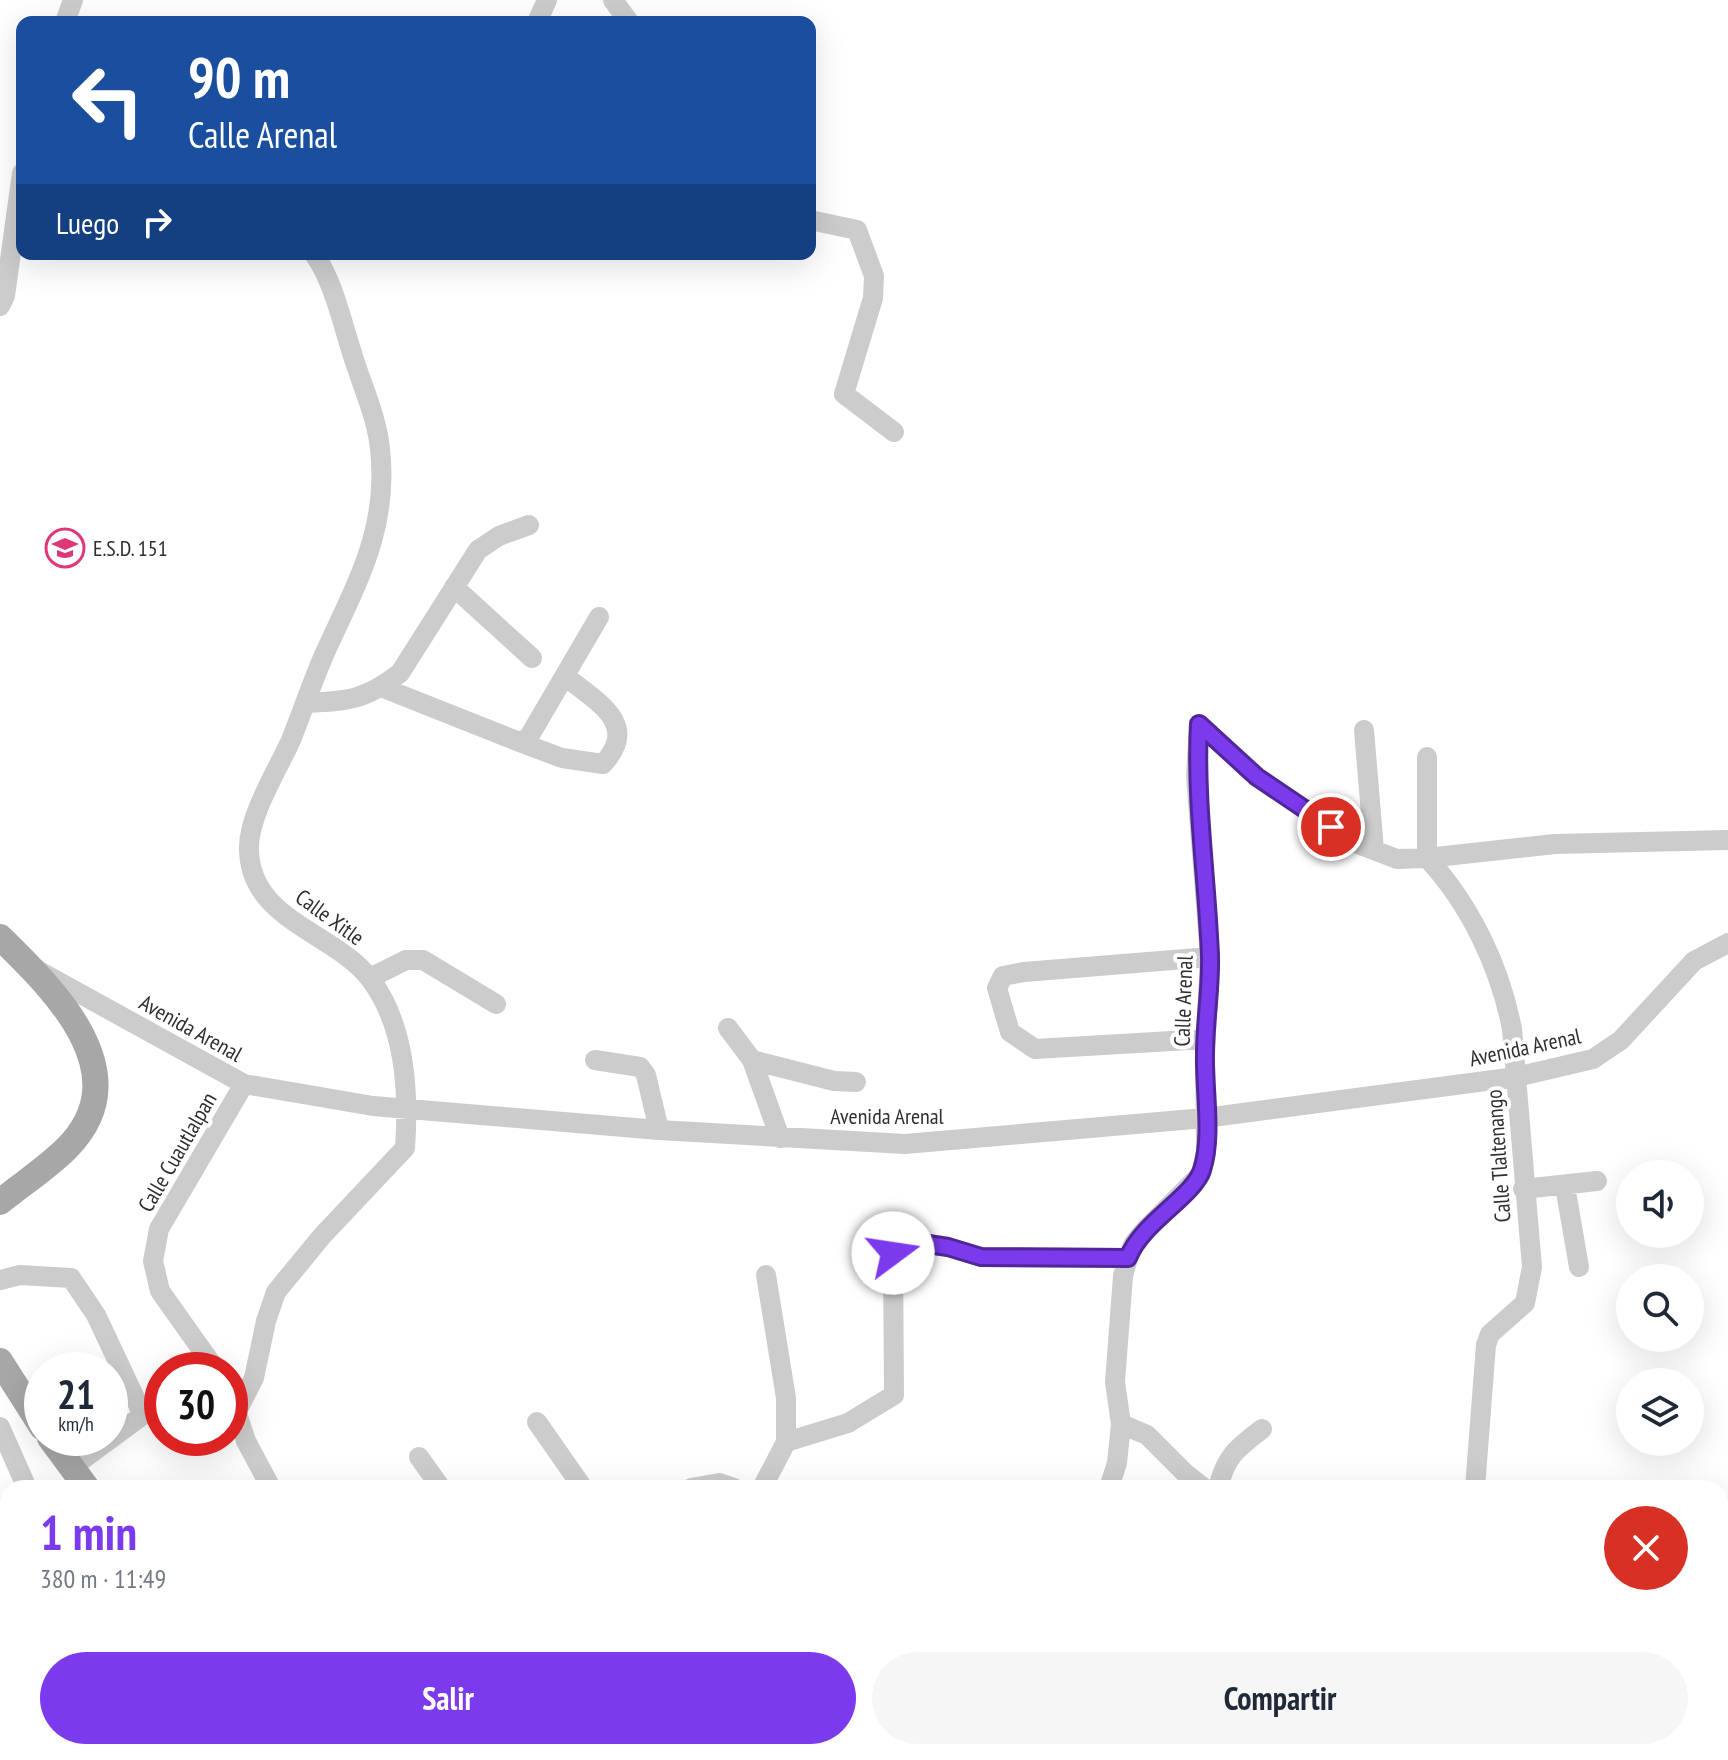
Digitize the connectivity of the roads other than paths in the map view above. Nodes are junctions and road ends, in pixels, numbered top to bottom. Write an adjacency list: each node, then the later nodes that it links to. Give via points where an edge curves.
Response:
1 (16, 216): 4 (street)
2 (816, 221): 5 (street, via 857,230 874,276 873,298 844,394)
3 (317, 260): 12 (street, Calle Xitle, via 375,423 381,495 373,549)
4 (0, 306)
5 (894, 432)
6 (529, 525): 7 (street, via 478,550)
7 (454, 587): 9 (street); 11 (street, via 400,673)
8 (599, 617): 10 (street)
9 (532, 658)
10 (565, 676): 14 (street); 14 (street, via 616,718 615,752 603,764 562,758)
11 (381, 687): 12 (street, via 352,701); 14 (street)
12 (306, 703): 23 (street, Calle Xitle, via 252,830 250,862 275,908)
13 (1364, 730): 17 (street)
14 (522, 743)
15 (1427, 757): 18 (street)
16 (1728, 840): 18 (street, via 1555,844)
17 (1374, 850): 18 (street, via 1397,859); 21 (street, Calle Arenal, via 1355,843 1257,777 1199,724 1196,776)
18 (1427, 858): 29 (street, Calle Tlaltenango, via 1448,880 1492,960 1507,1003)
19 (0, 937): 22 (main road)
20 (1728, 943): 29 (street, Avenida Arenal, via 1694,961 1621,1040 1593,1059)
21 (1210, 957): 26 (street, Calle Arenal); 26 (street, via 1024,972 1003,976 997,988 1010,1032 1035,1049)
22 (29, 966): 31 (street, Avenida Arenal); 39 (main road, via 67,1008 85,1039 94,1065 95,1094 85,1123 68,1147)
23 (370, 978): 24 (street, via 406,960 423,960); 32 (street, Calle Xitle, via 396,1034)
24 (496, 1004)
25 (728, 1028): 28 (street)
26 (1206, 1039): 33 (street, Calle Arenal)
27 (595, 1060): 34 (street, via 640,1067)
28 (752, 1060): 30 (street); 35 (street)
29 (1516, 1077): 33 (street, Avenida Arenal); 38 (street, Calle Tlaltenango)
30 (856, 1082)
31 (244, 1084): 32 (street, Avenida Arenal); 44 (street, Calle Cuautlalpan, via 159,1229 153,1261 160,1291)
32 (408, 1108): 34 (street, Avenida Arenal); 46 (street, Calle Xitle, via 405,1148 276,1292)
33 (1205, 1118): 35 (street, Avenida Arenal, via 905,1144); 40 (street, Calle Arenal, via 1201,1174 1145,1230)
34 (659, 1130): 35 (street, Avenida Arenal)
35 (780, 1138)
36 (1597, 1181): 37 (street)
37 (1565, 1186): 38 (street); 41 (street)
38 (1523, 1189): 65 (street, Calle Tlaltenango, via 1530,1286 1525,1303 1490,1334 1486,1345)
39 (0, 1202)
40 (1128, 1258): 49 (street, Calle Arenal, via 1115,1382); 52 (street, via 981,1257 908,1241 893,1253 894,1395 848,1423)
41 (1579, 1267)
42 (766, 1275): 52 (street, via 786,1398)
43 (0, 1280): 56 (street, via 20,1275 71,1278 96,1315 143,1415)
44 (203, 1352)
45 (0, 1361): 47 (main road)
46 (248, 1385)
47 (24, 1399)
48 (537, 1422): 60 (street)
49 (1121, 1424): 62 (street, Calle Arenal); 63 (street, via 1147,1435)
50 (0, 1427): 57 (street)
51 (1262, 1429): 64 (street, via 1225,1462)
52 (786, 1442): 61 (street)
53 (248, 1445): 58 (street)
54 (63, 1456): 56 (main road)
55 (419, 1457): 59 (street)
56 (79, 1478)
57 (23, 1480)
58 (267, 1480)
59 (435, 1480)
60 (577, 1480)
61 (766, 1480)
62 (1112, 1480)
63 (1194, 1480)
64 (1220, 1480)
65 (1476, 1480)

